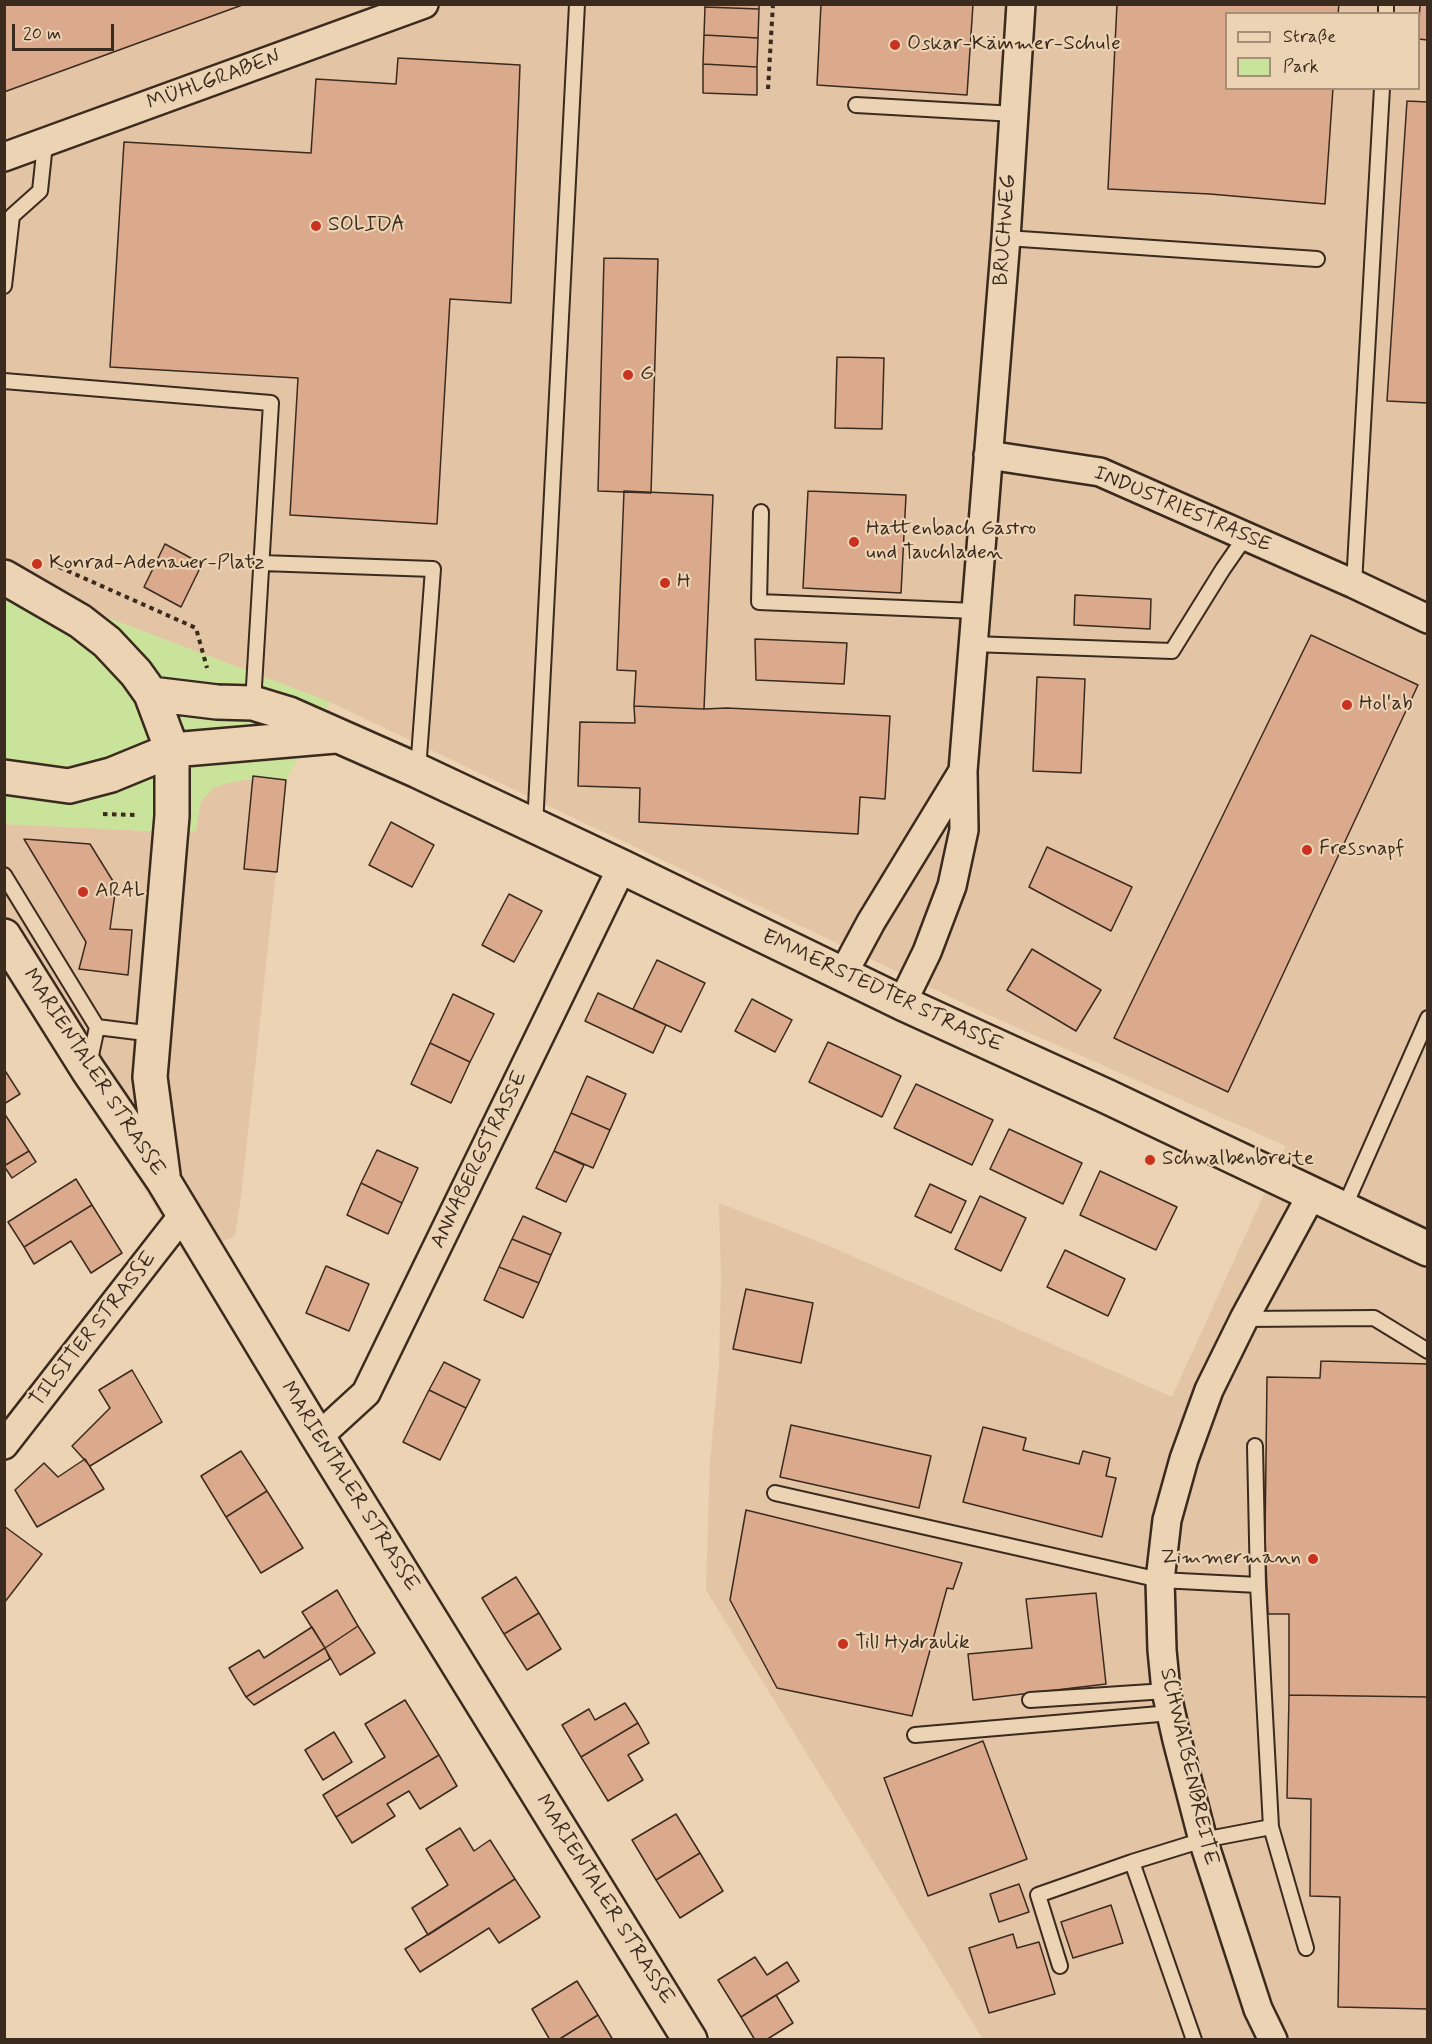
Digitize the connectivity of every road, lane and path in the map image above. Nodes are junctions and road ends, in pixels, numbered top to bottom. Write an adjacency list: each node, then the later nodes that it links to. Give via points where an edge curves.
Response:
1 (424, 4): 9 (street, MÜHLGRABEN)
2 (577, 4): 33 (lane)
3 (773, 4): 5 (path)
4 (1021, 4): 8 (street, BRUCHWEG)
5 (768, 89)
6 (1382, 90): 21 (lane)
7 (856, 105): 8 (lane)
8 (1015, 114): 11 (street, BRUCHWEG)
9 (45, 144): 10 (street, MÜHLGRABEN); 13 (lane, via 40,191 12,216)
10 (4, 157)
11 (1006, 238): 12 (lane); 15 (street, BRUCHWEG)
12 (1317, 259)
13 (4, 286)
14 (4, 381): 18 (lane, via 271,403)
15 (988, 455): 17 (street, INDUSTRIESTRASSE, via 1100,472); 22 (street)
16 (761, 512): 22 (lane, via 759,602)
17 (1246, 536): 21 (street, INDUSTRIESTRASSE); 24 (lane, via 1172,651)
18 (262, 563): 27 (lane); 30 (lane, via 433,569)
19 (58, 567): 26 (path, via 196,628)
20 (4, 577): 25 (main road, via 80,621 106,642)
21 (1354, 584): 23 (street, INDUSTRIESTRASSE)
22 (975, 610): 24 (street)
23 (1428, 619)
24 (972, 644): 31 (street)
25 (151, 694): 26 (main road, EMMERSTEDTER STRASSE); 29 (main road)
26 (217, 702): 27 (main road, EMMERSTEDTER STRASSE)
27 (253, 703): 28 (main road, EMMERSTEDTER STRASSE)
28 (337, 736): 29 (main road, EMMERSTEDTER STRASSE); 30 (main road, EMMERSTEDTER STRASSE)
29 (172, 750): 32 (main road, EMMERSTEDTER STRASSE, via 111,775 69,786); 41 (main road, via 172,816)
30 (418, 771): 33 (main road, EMMERSTEDTER STRASSE)
31 (963, 771): 37 (street); 38 (street, via 964,830 952,886)
32 (4, 777)
33 (535, 828): 34 (main road, EMMERSTEDTER STRASSE)
34 (622, 867): 37 (main road, EMMERSTEDTER STRASSE); 50 (street, ANNABERGSTRASSE, via 366,1393)
35 (4, 874): 40 (lane)
36 (4, 936): 42 (main road, MARIENTALER STRASSE)
37 (843, 975): 38 (main road, EMMERSTEDTER STRASSE)
38 (902, 1003): 44 (main road, EMMERSTEDTER STRASSE)
39 (1428, 1018): 45 (lane)
40 (97, 1027): 41 (lane); 42 (lane)
41 (153, 1034): 43 (main road, via 150,1077)
42 (88, 1070): 43 (main road, MARIENTALER STRASSE)
43 (163, 1180): 46 (main road, MARIENTALER STRASSE)
44 (1312, 1194): 45 (main road, EMMERSTEDTER STRASSE); 48 (street, SCHWALBENBREITE)
45 (1344, 1208): 47 (main road, EMMERSTEDTER STRASSE)
46 (183, 1215): 50 (main road, MARIENTALER STRASSE); 51 (street, TILSITER STRASSE)
47 (1428, 1249)
48 (1244, 1319): 49 (lane, via 1374,1318); 54 (street, SCHWALBENBREITE, via 1209,1390 1184,1459 1167,1520)
49 (1428, 1351)
50 (318, 1437): 64 (main road, MARIENTALER STRASSE)
51 (4, 1445)
52 (1255, 1446): 55 (lane)
53 (775, 1493): 54 (lane)
54 (1160, 1580): 55 (lane); 57 (street, SCHWALBENBREITE, via 1162,1650)
55 (1258, 1585): 59 (lane)
56 (1030, 1700): 57 (lane)
57 (1169, 1702): 58 (lane); 60 (street, SCHWALBENBREITE)
58 (915, 1735)
59 (1271, 1827): 60 (lane); 62 (lane)
60 (1203, 1840): 61 (lane); 66 (street, SCHWALBENBREITE, via 1258,2009)
61 (1132, 1862): 63 (lane, via 1038,1895); 65 (lane)
62 (1306, 1948)
63 (1060, 1966)
64 (690, 2040)
65 (1194, 2040)
66 (1273, 2040)

